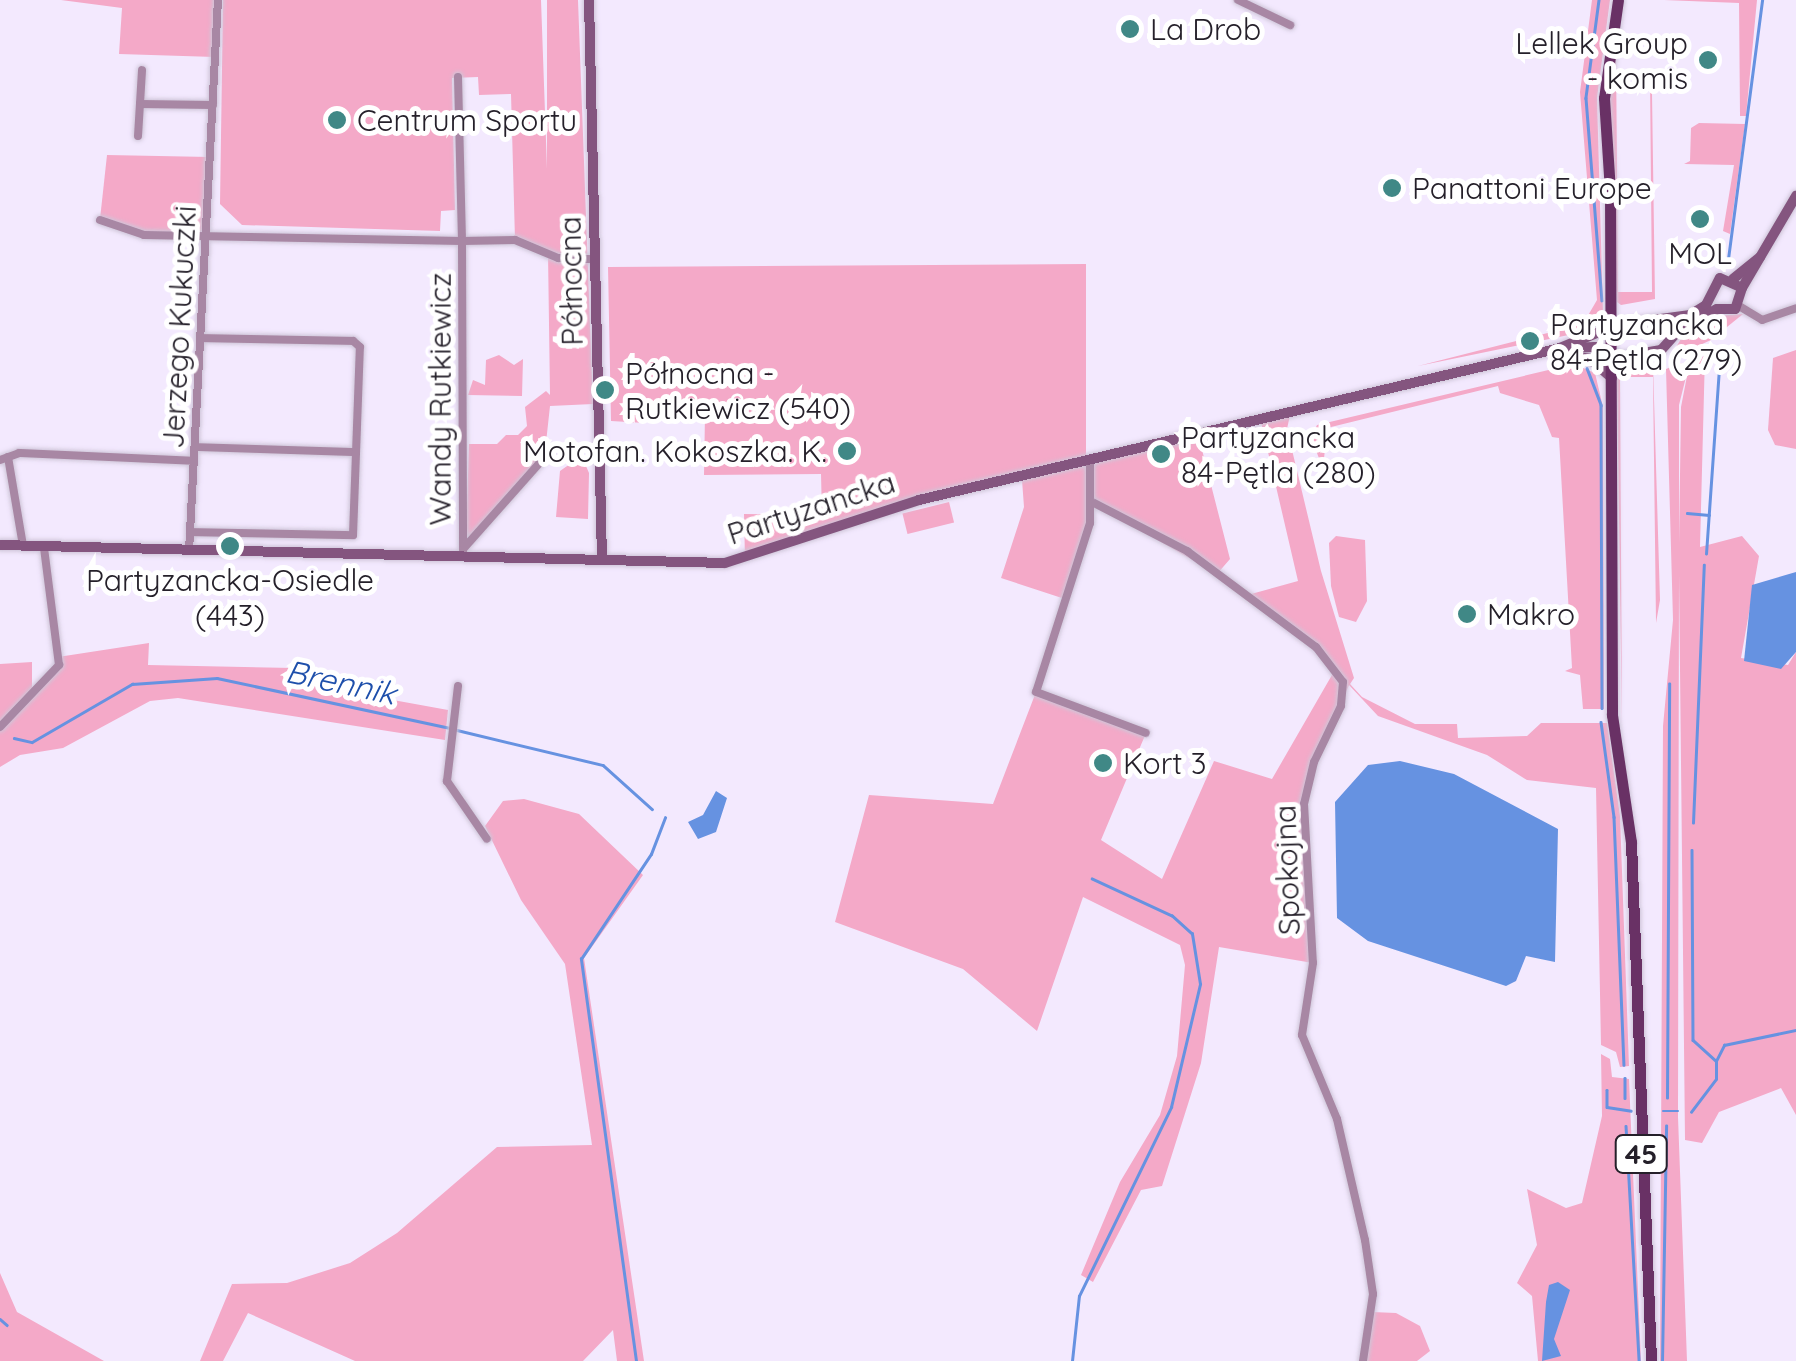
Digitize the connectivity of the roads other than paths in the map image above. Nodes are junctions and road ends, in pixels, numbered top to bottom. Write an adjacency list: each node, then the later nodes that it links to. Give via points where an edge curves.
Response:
1 (218, 0): 9 (street, Jerzego Kukuczki)
2 (590, 0): 15 (main road, Północna)
3 (1238, 0): 5 (street)
4 (1618, 0): 20 (main road, 45, via 1604,98)
5 (1290, 25)
6 (142, 70): 8 (street)
7 (458, 77): 14 (street, Wandy Rutkiewicz)
8 (140, 104): 9 (street); 10 (street)
9 (212, 106): 13 (street, Jerzego Kukuczki)
10 (138, 136)
11 (1796, 196): 16 (main road, via 1765,254)
12 (100, 220): 13 (street, Wandy Rutkiewicz, via 144,235)
13 (206, 236): 14 (street, Wandy Rutkiewicz); 21 (street, Jerzego Kukuczki)
14 (462, 241): 15 (street, Wandy Rutkiewicz, via 515,240); 38 (street, Wandy Rutkiewicz)
15 (596, 259): 39 (main road, Północna)
16 (1737, 283): 17 (main road, via 1713,284); 18 (main road)
17 (1713, 305): 18 (main road); 20 (main road, Partyzancka); 23 (main road, Partyzancka, via 1674,332 1662,350)
18 (1739, 306): 19 (street, via 1762,320)
19 (1796, 308)
20 (1610, 328): 22 (main road, Partyzancka); 23 (main road, 45)
21 (202, 338): 26 (street, Jerzego Kukuczki); 28 (street, via 353,341 360,348)
22 (1560, 348): 23 (main road, Partyzancka); 24 (main road, Partyzancka)
23 (1606, 352): 25 (main road, 45)
24 (1537, 354): 25 (main road, via 1590,360); 31 (main road, Partyzancka)
25 (1612, 378): 45 (main road, 45, via 1613,728 1631,842)
26 (195, 447): 28 (street); 30 (street, Jerzego Kukuczki)
27 (551, 450): 38 (street)
28 (356, 452): 33 (street, via 353,535)
29 (4, 458): 30 (street); 35 (street)
30 (194, 461): 33 (street, Jerzego Kukuczki)
31 (1090, 464): 32 (street); 39 (main road, Partyzancka, via 919,500 725,563)
32 (1094, 504): 42 (street, via 1036,692); 44 (street, Spokojna, via 1206,565 1316,647 1343,682 1342,706 1314,762 1304,804 1313,963 1302,1036 1336,1119 1365,1240 1372,1294)
33 (190, 532): 37 (street, Jerzego Kukuczki)
34 (0, 545): 35 (main road, Partyzancka)
35 (24, 546): 36 (main road, Partyzancka)
36 (44, 548): 37 (main road, Partyzancka); 41 (street, via 56,670)
37 (189, 551): 38 (main road, Partyzancka)
38 (464, 553): 39 (main road, Partyzancka)
39 (602, 560)
40 (458, 686): 43 (street, via 447,781)
41 (0, 727)
42 (1146, 732)
43 (487, 839)
44 (1363, 1361)
45 (1650, 1361)

